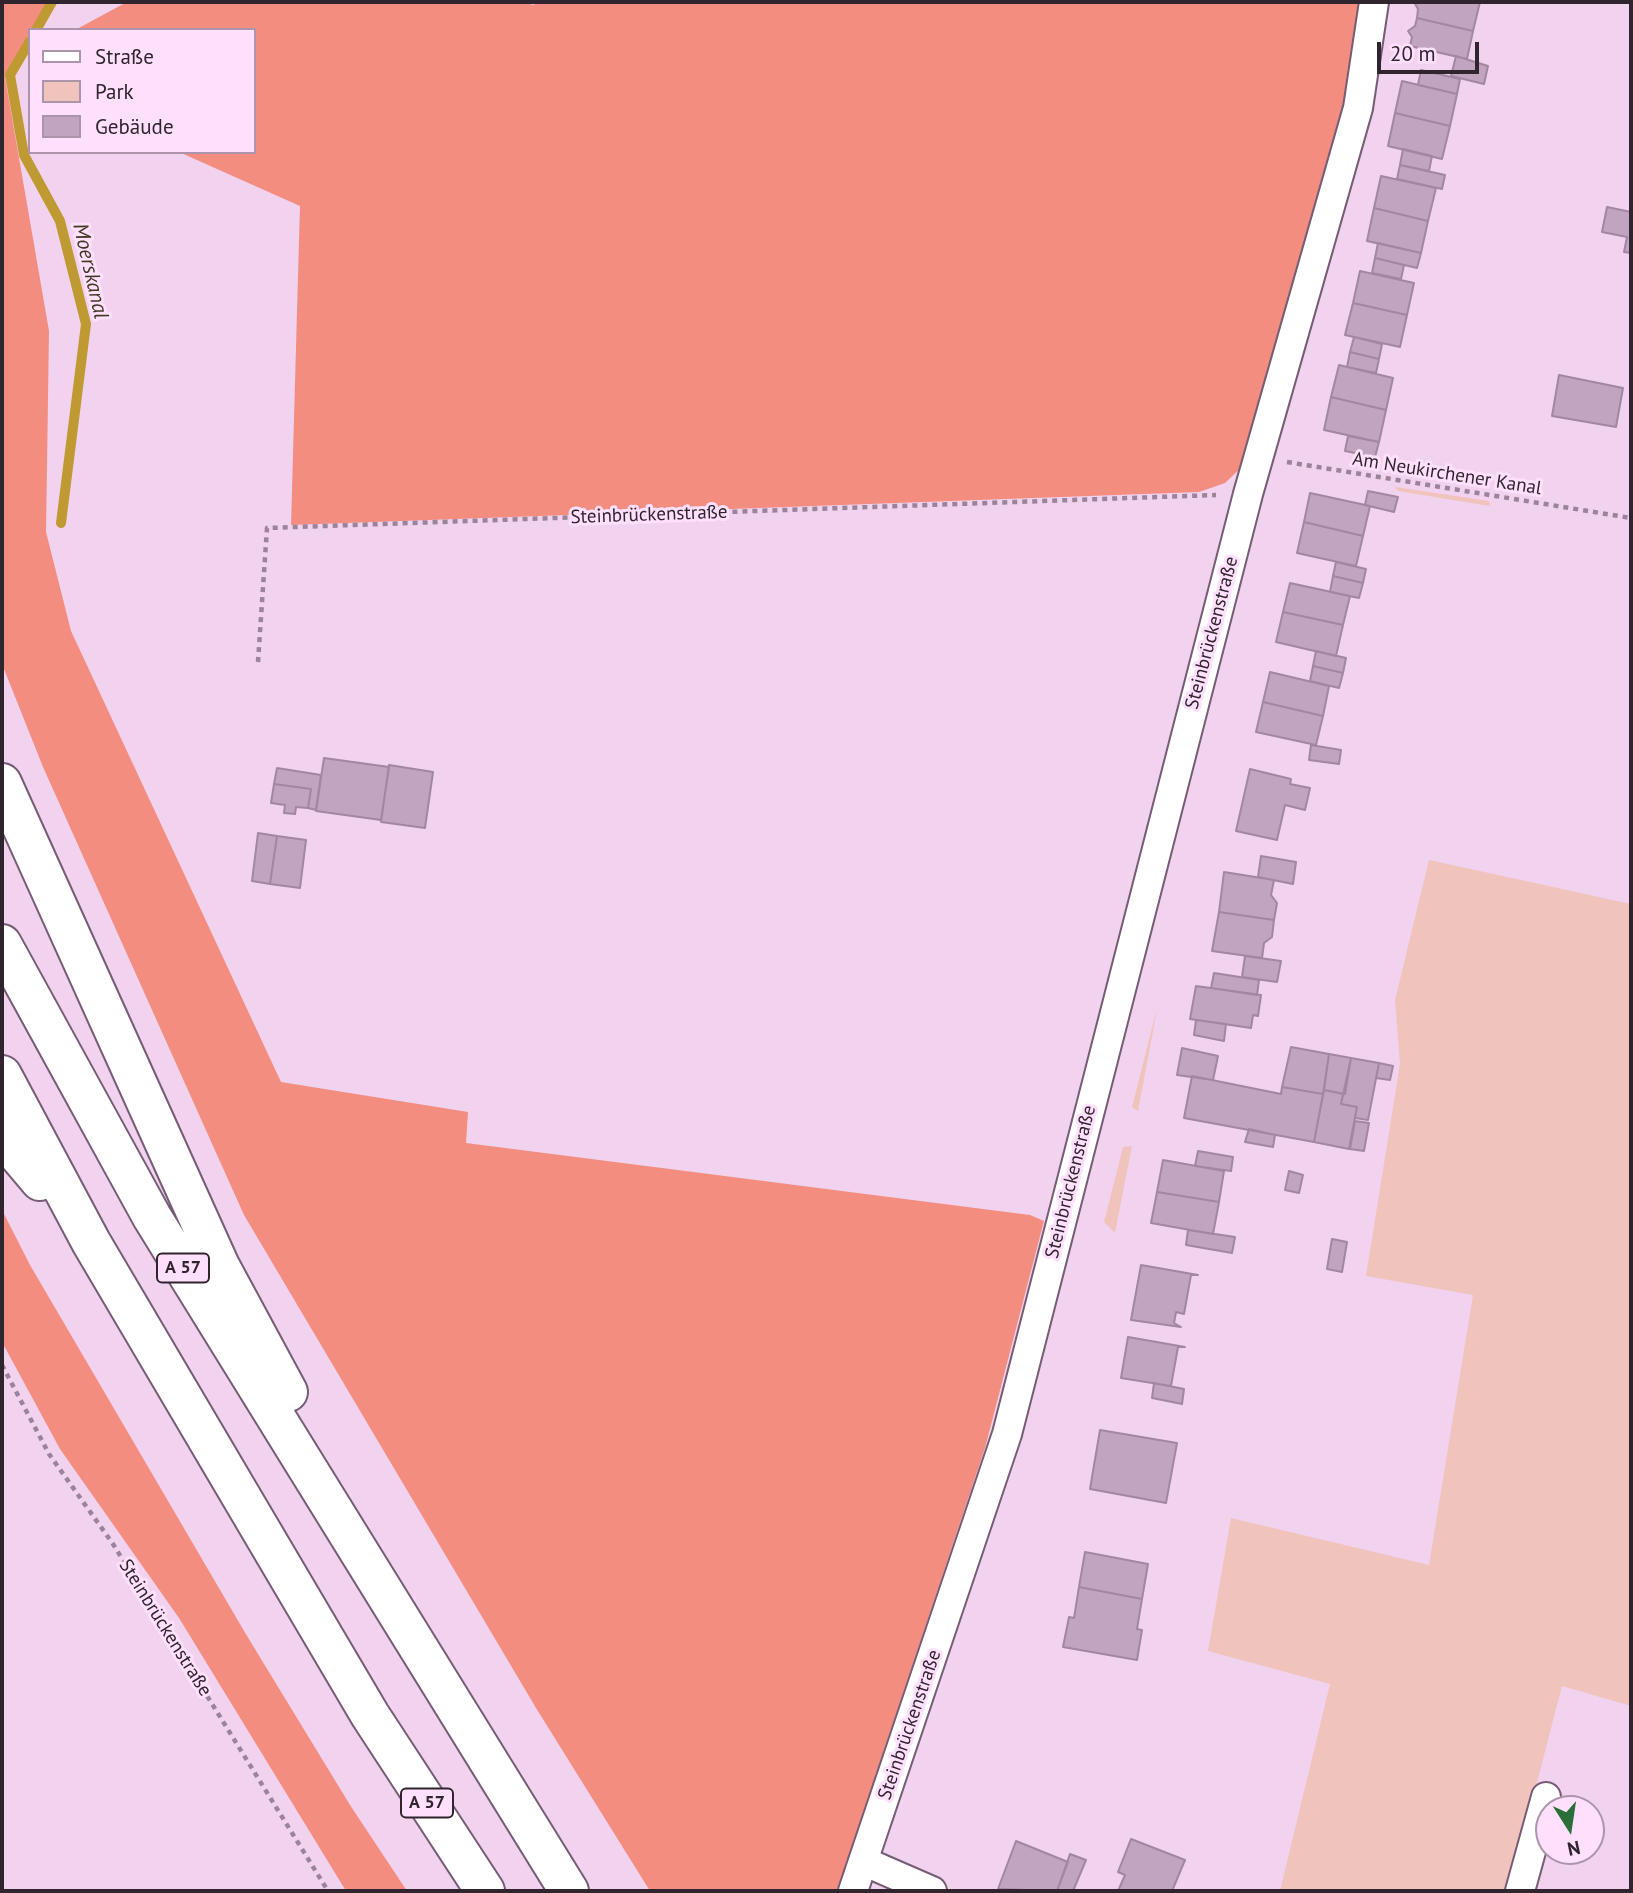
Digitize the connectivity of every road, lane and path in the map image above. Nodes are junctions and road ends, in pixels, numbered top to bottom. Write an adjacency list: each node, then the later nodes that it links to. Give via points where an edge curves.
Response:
1 (1374, 2): 2 (street, Steinbrückenstraße, via 1357,108)
2 (1258, 458): 3 (street, Steinbrückenstraße); 4 (path, Am Neukirchener Kanal)
3 (1248, 494): 5 (path, Steinbrückenstraße, via 267,528); 14 (street, Steinbrückenstraße, via 1007,1434)
4 (1631, 518)
5 (258, 662)
6 (6, 795): 12 (highway, via 220,1266 343,1491)
7 (2, 944): 12 (highway, A 57, via 152,1217)
8 (2, 1075): 10 (highway, A 57)
9 (2, 1136): 10 (highway)
10 (91, 1242): 16 (highway, A 57, via 370,1715)
11 (2, 1365): 15 (path, Steinbrückenstraße, via 49,1454 113,1544)
12 (379, 1583): 17 (highway, A 57)
13 (1535, 1837): 20 (street)
14 (863, 1861): 18 (street, Steinbrückenstraße); 19 (street)
15 (328, 1891)
16 (485, 1891)
17 (569, 1891)
18 (853, 1891)
19 (932, 1891)
20 (1520, 1891)

